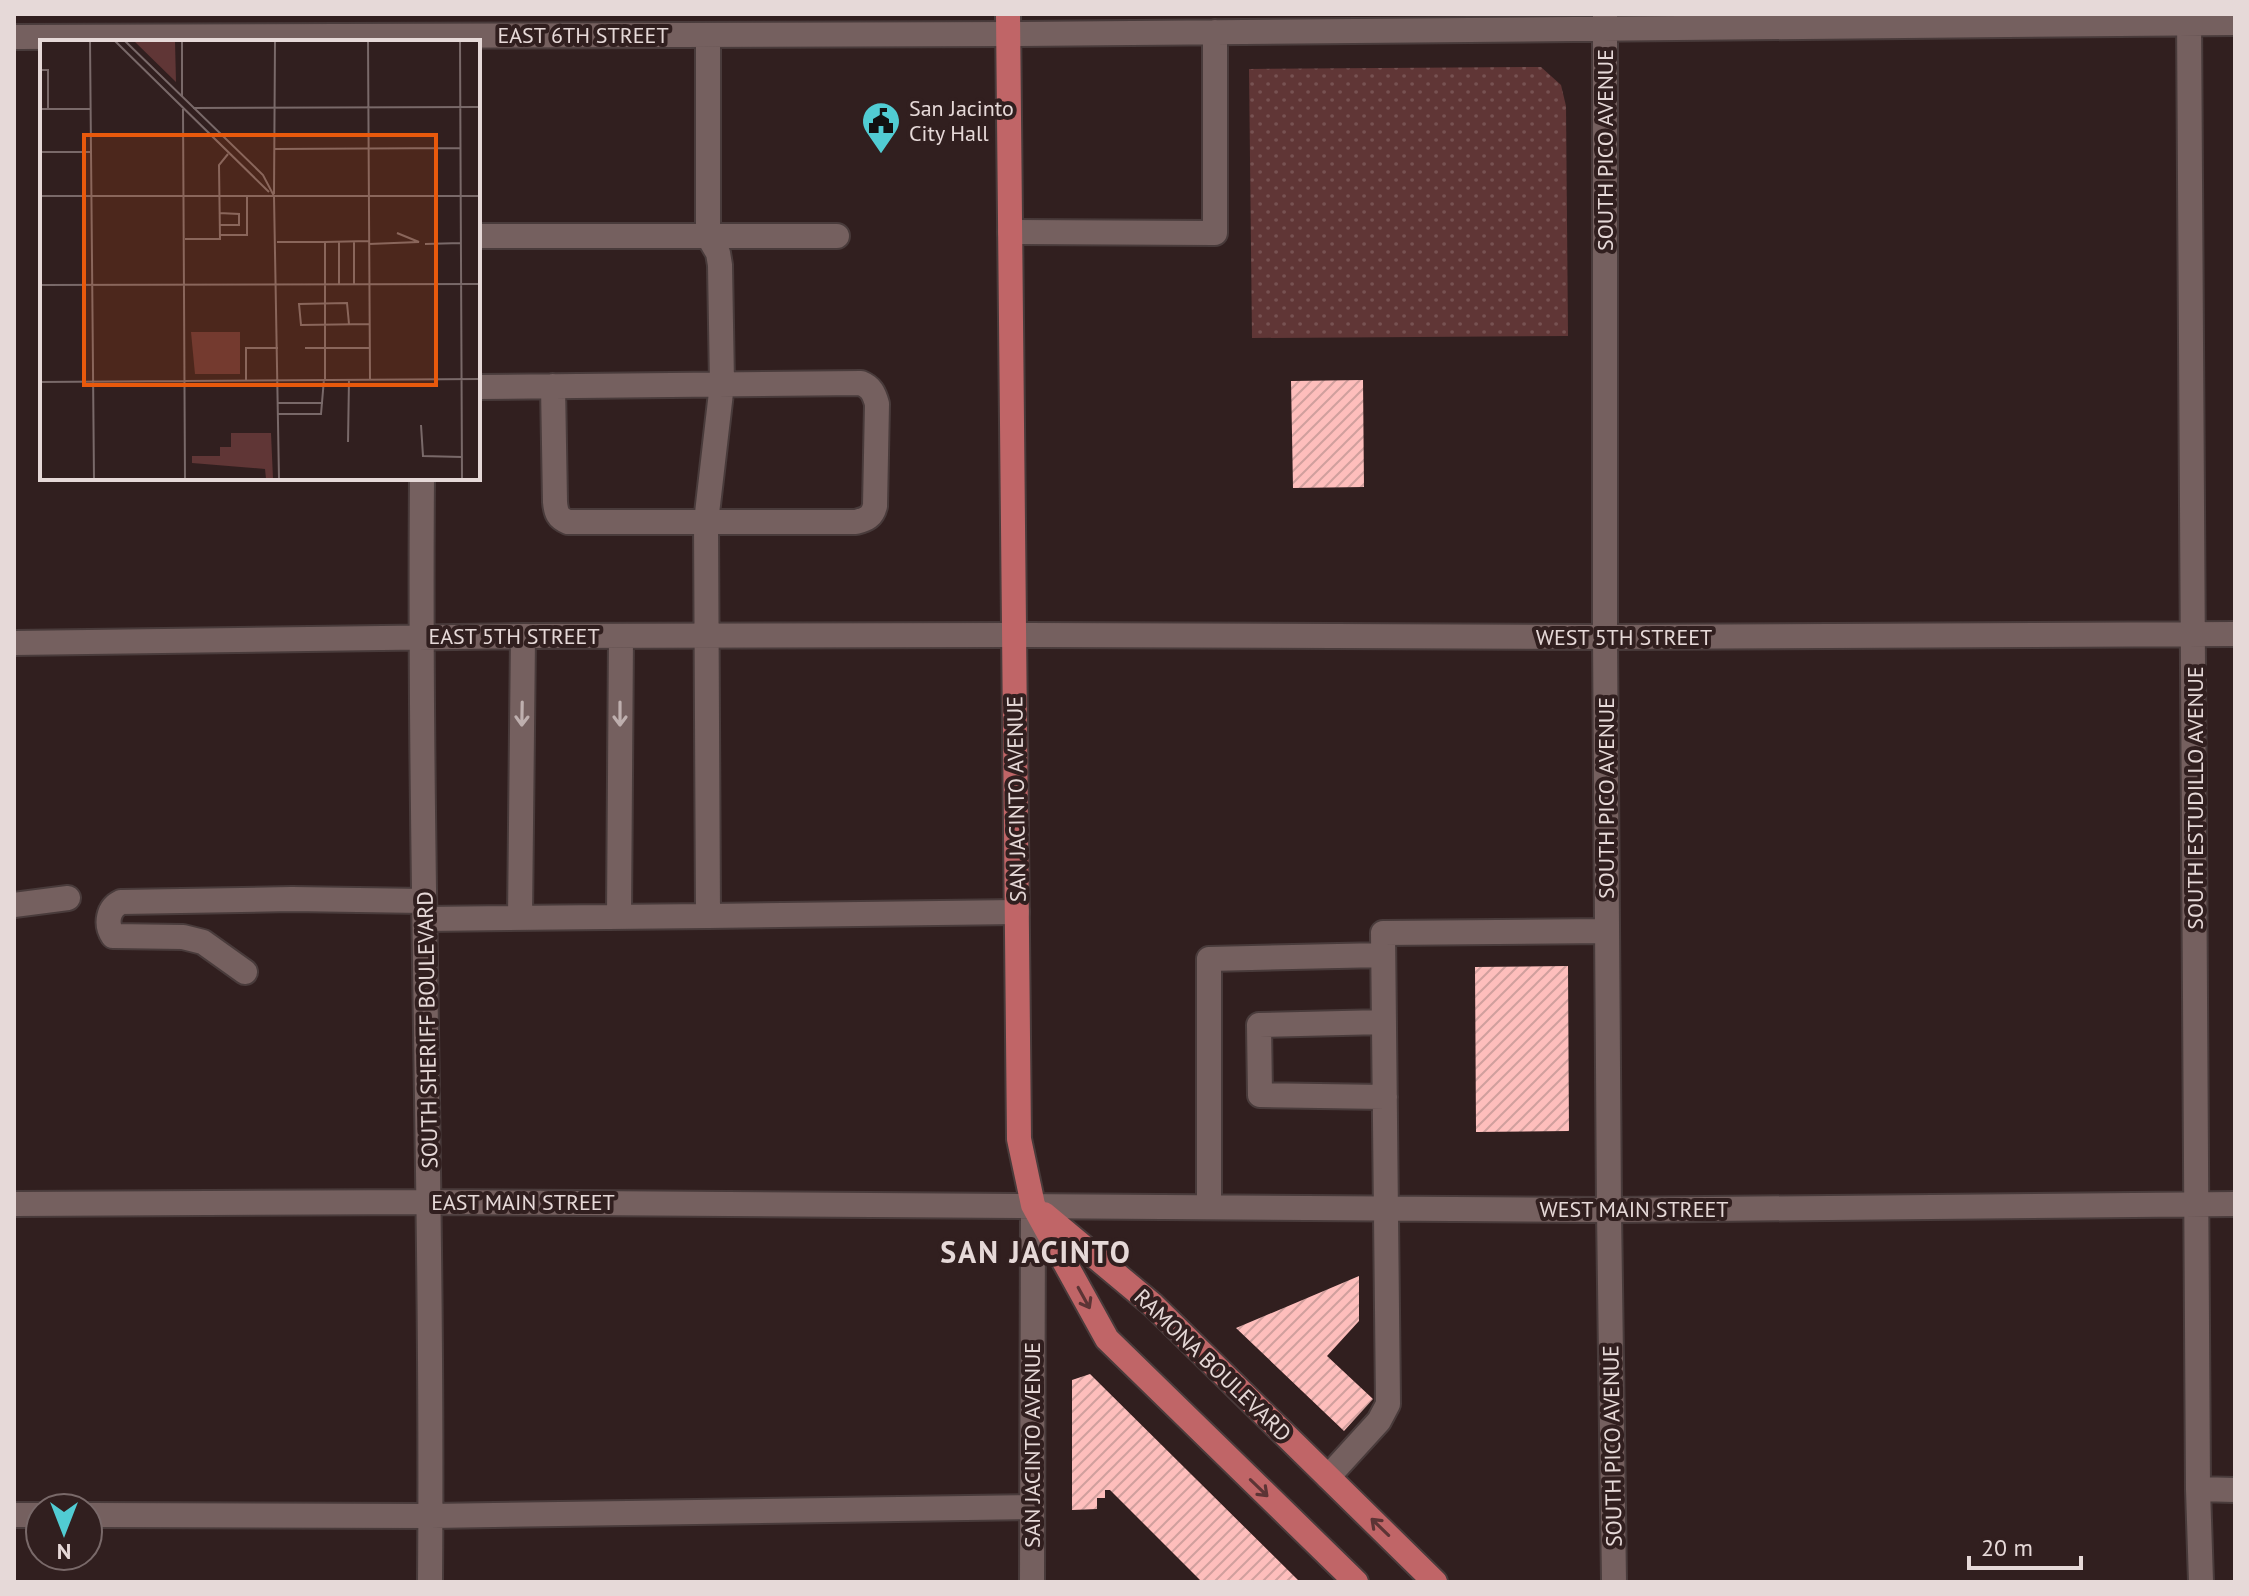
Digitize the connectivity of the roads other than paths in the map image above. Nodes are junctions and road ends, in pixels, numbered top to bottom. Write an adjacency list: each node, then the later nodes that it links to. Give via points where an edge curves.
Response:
1 (2189, 19): 2 (street, EAST 6TH STREET); 3 (street, EAST 6TH STREET); 19 (street, SOUTH ESTUDILLO AVENUE)
2 (1605, 21): 7 (street, EAST 6TH STREET); 26 (street, SOUTH PICO AVENUE)
3 (2235, 23)
4 (1008, 24): 6 (street, EAST 6TH STREET); 7 (street, EAST 6TH STREET); 10 (main road, SAN JACINTO AVENUE)
5 (556, 25): 6 (street, EAST 6TH STREET); 9 (street, EAST 6TH STREET)
6 (715, 28): 12 (street)
7 (1215, 32): 10 (street, via 1215,233)
8 (14, 37): 9 (street, EAST 6TH STREET)
9 (418, 39)
10 (1010, 232): 22 (main road, SAN JACINTO AVENUE)
11 (480, 236): 12 (street)
12 (708, 236): 13 (street); 14 (street, via 720,265)
13 (837, 236)
14 (722, 384): 15 (street); 18 (street); 18 (street, via 868,386 877,404 875,506 873,514 856,522)
15 (553, 386): 16 (street); 18 (street, via 555,502 561,519)
16 (480, 387)
17 (422, 480): 25 (street, SOUTH SHERIFF BOULEVARD)
18 (706, 522): 21 (street)
19 (2194, 633): 20 (street, WEST 5TH STREET); 26 (street, WEST 5TH STREET); 42 (street, SOUTH ESTUDILLO AVENUE)
20 (2235, 634)
21 (706, 635): 22 (street, EAST 5TH STREET); 24 (street, EAST 5TH STREET); 32 (street)
22 (1014, 635): 26 (street, WEST 5TH STREET); 31 (main road, SAN JACINTO AVENUE)
23 (523, 636): 24 (street, EAST 5TH STREET); 25 (street, EAST 5TH STREET); 34 (street, one-way to 34)
24 (621, 636): 33 (street, one-way to 33)
25 (421, 637): 27 (street, EAST 5TH STREET); 30 (street, SOUTH SHERIFF BOULEVARD)
26 (1605, 637): 35 (street, SOUTH PICO AVENUE)
27 (14, 643)
28 (68, 898): 29 (street)
29 (14, 905)
30 (424, 910): 34 (street); 37 (street, via 292,899 121,902 109,914 113,936 203,942); 40 (street, SOUTH SHERIFF BOULEVARD)
31 (1017, 912): 32 (street); 44 (main road, SAN JACINTO AVENUE, via 1019,1139)
32 (708, 916): 33 (street)
33 (619, 917): 34 (street)
34 (520, 918)
35 (1607, 931): 36 (street, via 1383,933); 47 (street, SOUTH PICO AVENUE)
36 (1383, 955): 38 (street); 45 (street, via 1209,959)
37 (245, 972)
38 (1384, 1022): 39 (street); 39 (street, via 1259,1025 1260,1095)
39 (1385, 1097): 46 (street)
40 (429, 1202): 41 (street, EAST MAIN STREET); 44 (street, EAST MAIN STREET); 53 (street, SOUTH SHERIFF BOULEVARD)
41 (14, 1204)
42 (2196, 1204): 43 (street, WEST MAIN STREET); 47 (street, WEST MAIN STREET); 49 (street, SOUTH ESTUDILLO AVENUE)
43 (2235, 1204)
44 (1033, 1205): 45 (street, WEST MAIN STREET); 48 (main road, RAMONA BOULEVARD, via 1153,1305); 51 (street, SAN JACINTO AVENUE); 56 (main road, one-way to 56, via 1107,1339)
45 (1209, 1207): 46 (street, WEST MAIN STREET)
46 (1387, 1208): 47 (street, WEST MAIN STREET); 48 (street, via 1388,1404)
47 (1609, 1210): 58 (street, SOUTH PICO AVENUE)
48 (1328, 1477): 57 (main road, RAMONA BOULEVARD, one-way to 48)
49 (2198, 1489): 50 (street); 59 (street, SOUTH ESTUDILLO AVENUE)
50 (2235, 1490)
51 (1032, 1507): 53 (street); 55 (street, SAN JACINTO AVENUE)
52 (104, 1515): 53 (street)
53 (431, 1516): 54 (street, SOUTH SHERIFF BOULEVARD)
54 (430, 1582)
55 (1032, 1582)
56 (1356, 1582)
57 (1435, 1582)
58 (1614, 1582)
59 (2201, 1582)

